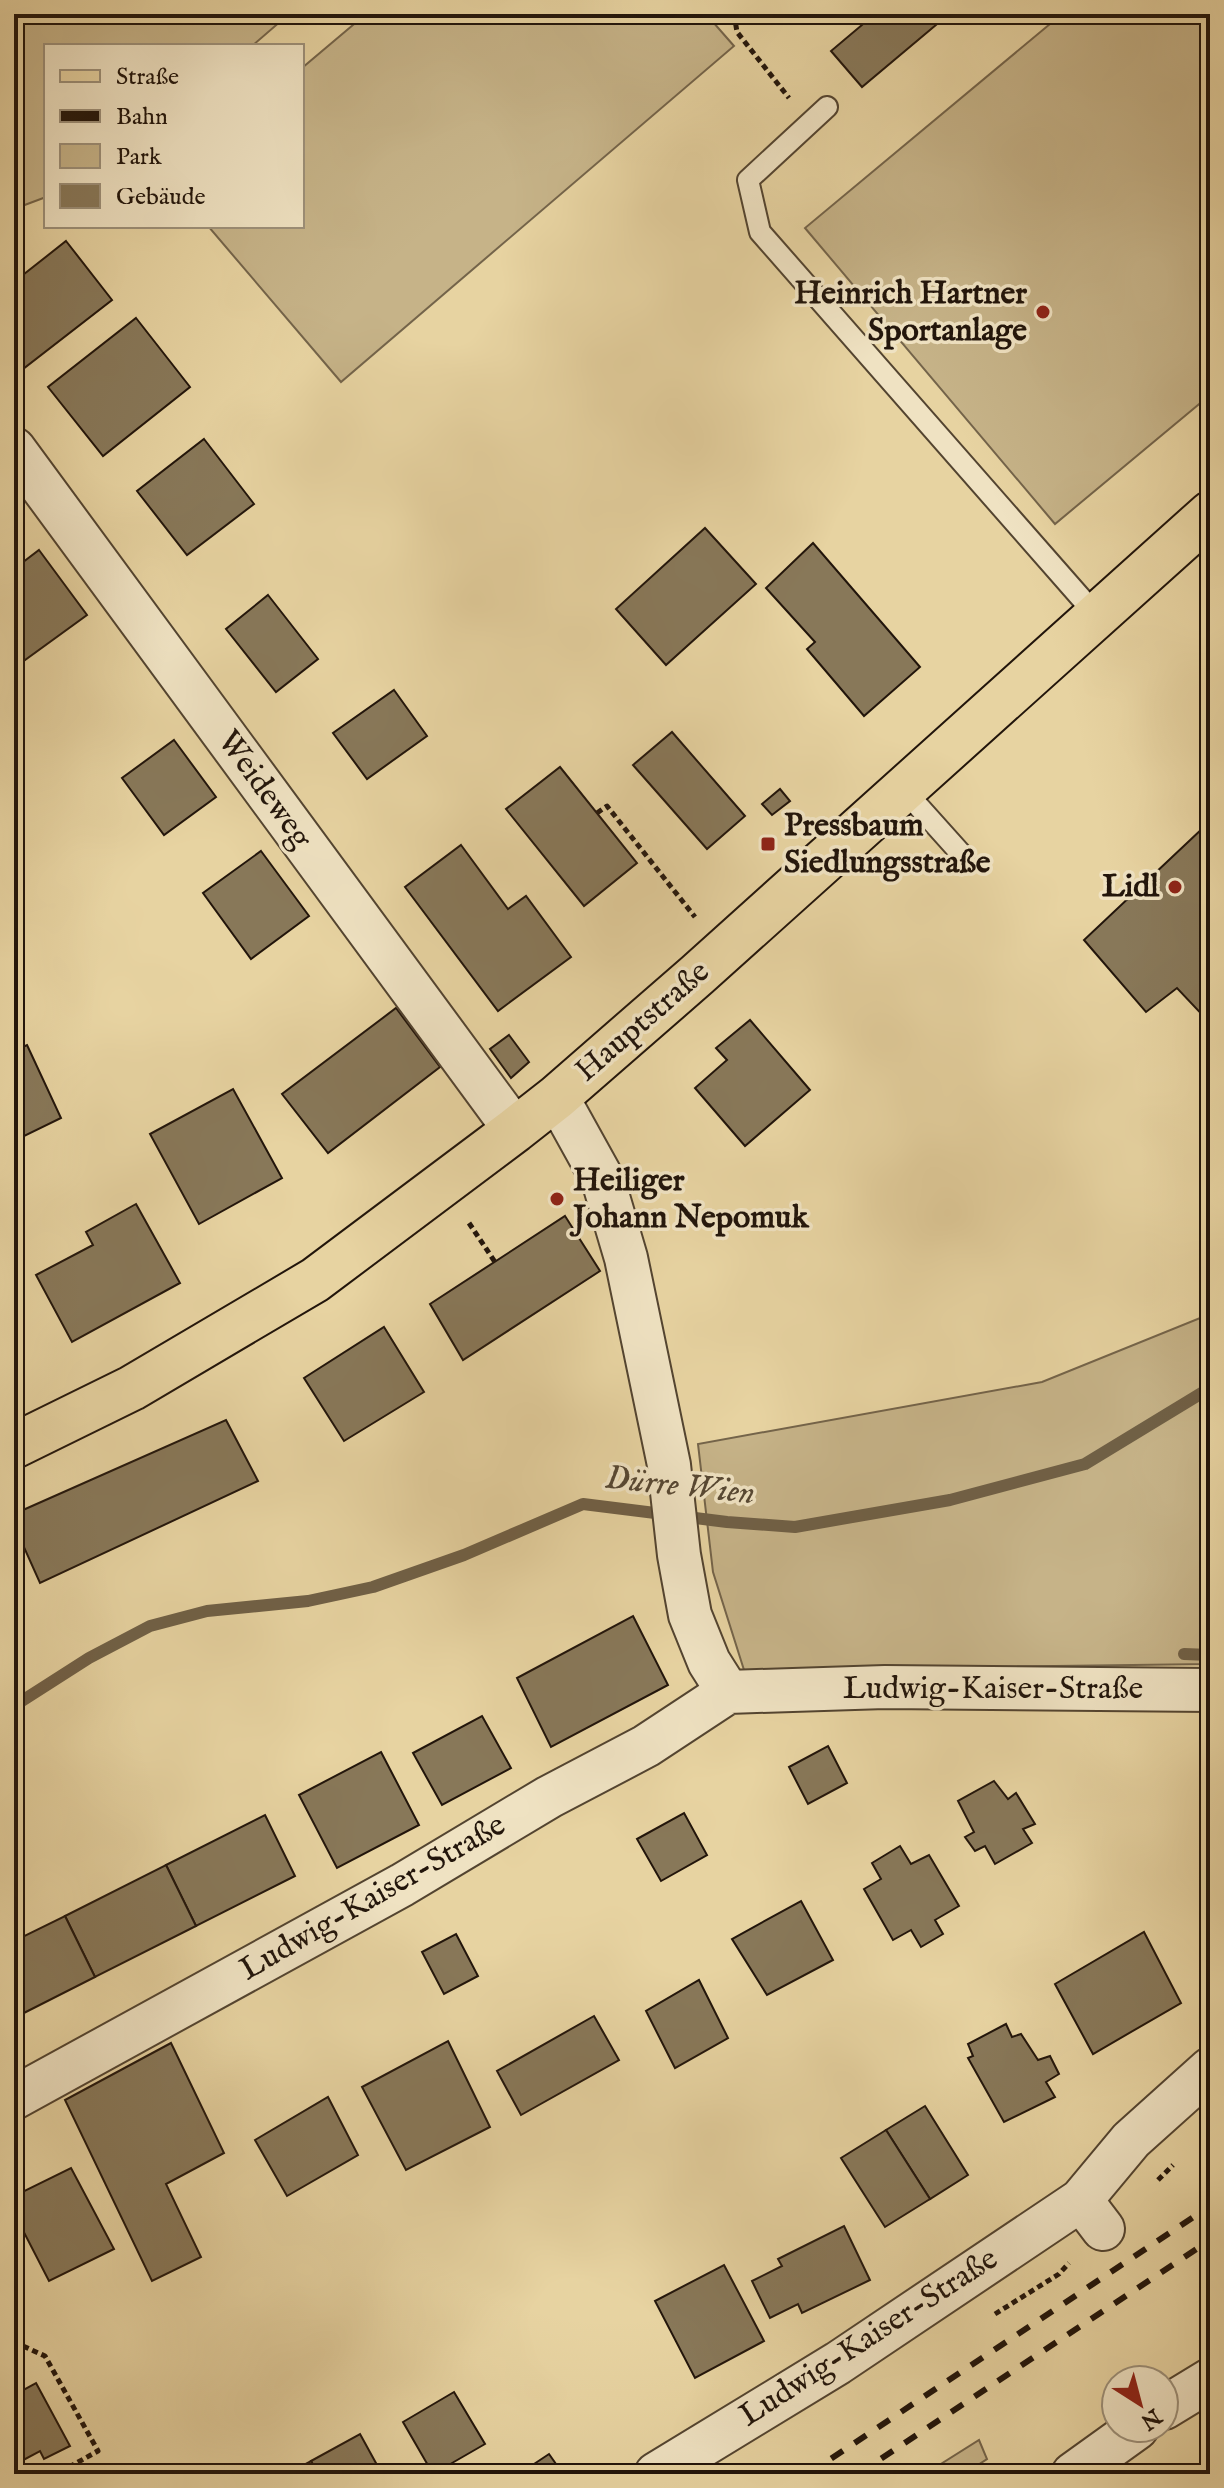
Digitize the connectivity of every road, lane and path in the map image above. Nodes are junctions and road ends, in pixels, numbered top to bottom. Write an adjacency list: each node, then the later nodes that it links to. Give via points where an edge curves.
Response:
1 (734, 14): 3 (path, via 737,32)
2 (827, 107): 3 (lane)
3 (809, 124): 6 (lane, via 748,180 760,232)
4 (14, 449): 12 (street, Weideweg)
5 (1210, 514): 6 (main road, Hauptstraße)
6 (1096, 615): 7 (main road, Hauptstraße)
7 (903, 789): 9 (lane); 10 (main road, Hauptstraße)
8 (597, 813): 10 (path, via 607,806)
9 (964, 857)
10 (723, 952): 11 (main road, Hauptstraße)
11 (557, 1097): 12 (main road, Hauptstraße); 17 (street, via 603,1180 626,1258 669,1465 690,1615)
12 (515, 1130): 15 (main road, Hauptstraße, via 315,1280 132,1388)
13 (469, 1223): 14 (path)
14 (495, 1262)
15 (14, 1446)
16 (1210, 1690): 17 (street, Ludwig-Kaiser-Straße, via 885,1687)
17 (728, 1692): 19 (street, Ludwig-Kaiser-Straße, via 646,1746 402,1885)
18 (1210, 2069): 25 (street, Ludwig-Kaiser-Straße, via 1131,2140 1092,2214)
19 (14, 2098)
20 (14, 2342): 24 (path, via 45,2356 98,2451 71,2466)
21 (1209, 2384): 22 (street)
22 (1180, 2399)
23 (1115, 2444): 26 (street)
24 (76, 2474)
25 (656, 2474)
26 (1073, 2474)

